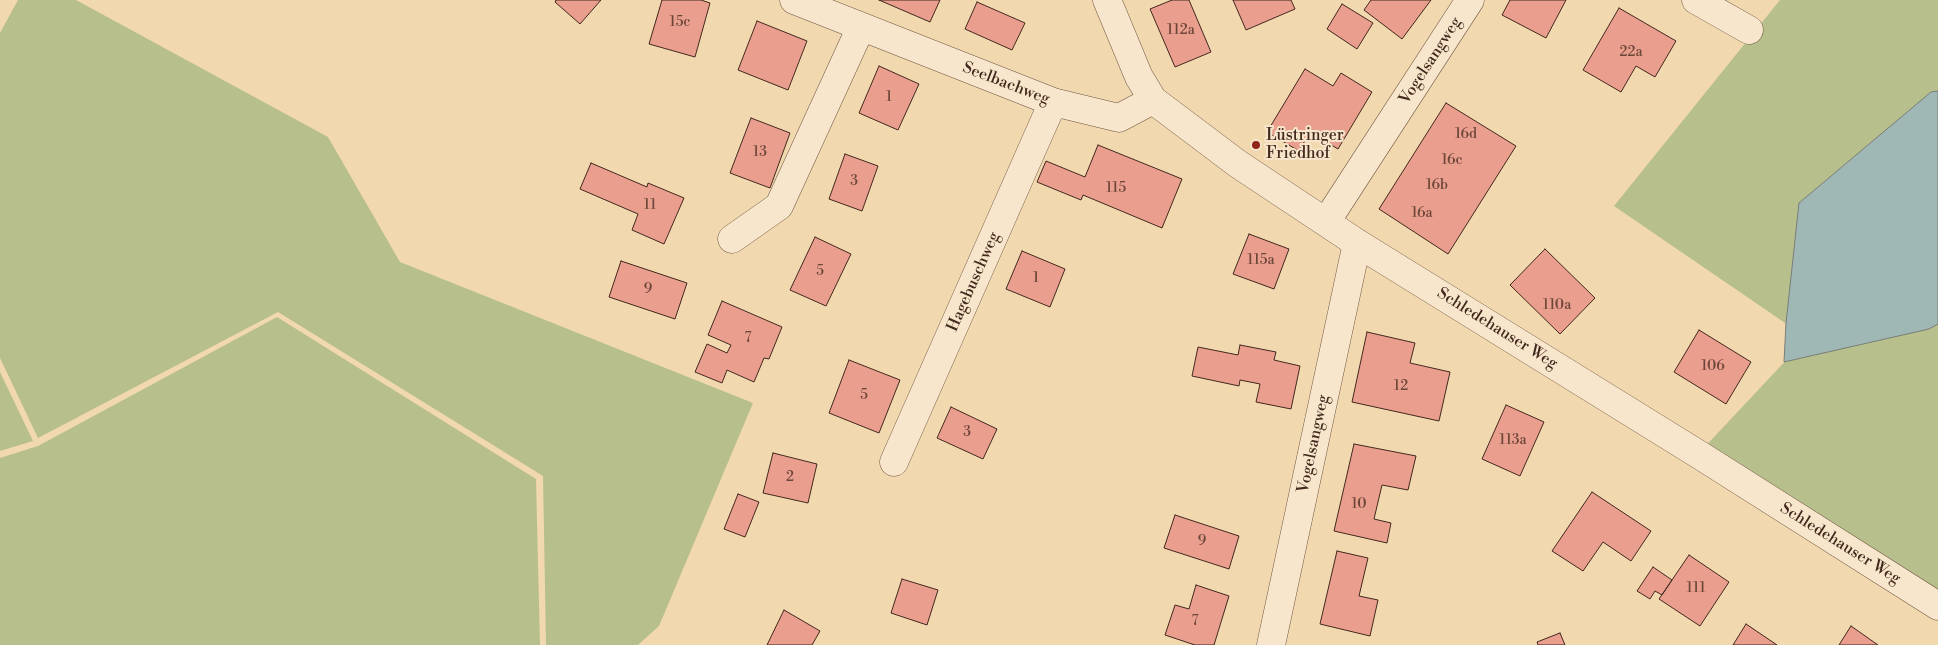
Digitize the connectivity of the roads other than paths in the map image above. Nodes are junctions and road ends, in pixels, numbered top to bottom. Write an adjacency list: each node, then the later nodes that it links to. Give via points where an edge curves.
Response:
1 (794, 0): 5 (street, Seelbachweg)
2 (1470, 0): 9 (street, Vogelsangweg)
3 (1696, 0): 6 (street)
4 (1110, 1): 7 (street, Schledehauser Weg, via 1139,77)
5 (861, 27): 8 (street, Seelbachweg); 10 (street, via 779,206)
6 (1749, 30)
7 (1153, 100): 8 (street, Seelbachweg, via 1119,118); 9 (street, Schledehauser Weg, via 1238,164)
8 (1053, 102): 12 (street, Hagebuschweg)
9 (1326, 222): 11 (street, Schledehauser Weg)
10 (732, 239)
11 (1357, 243): 13 (street, Schledehauser Weg); 14 (street, Vogelsangweg)
12 (894, 462)
13 (1938, 606)
14 (1271, 645)

